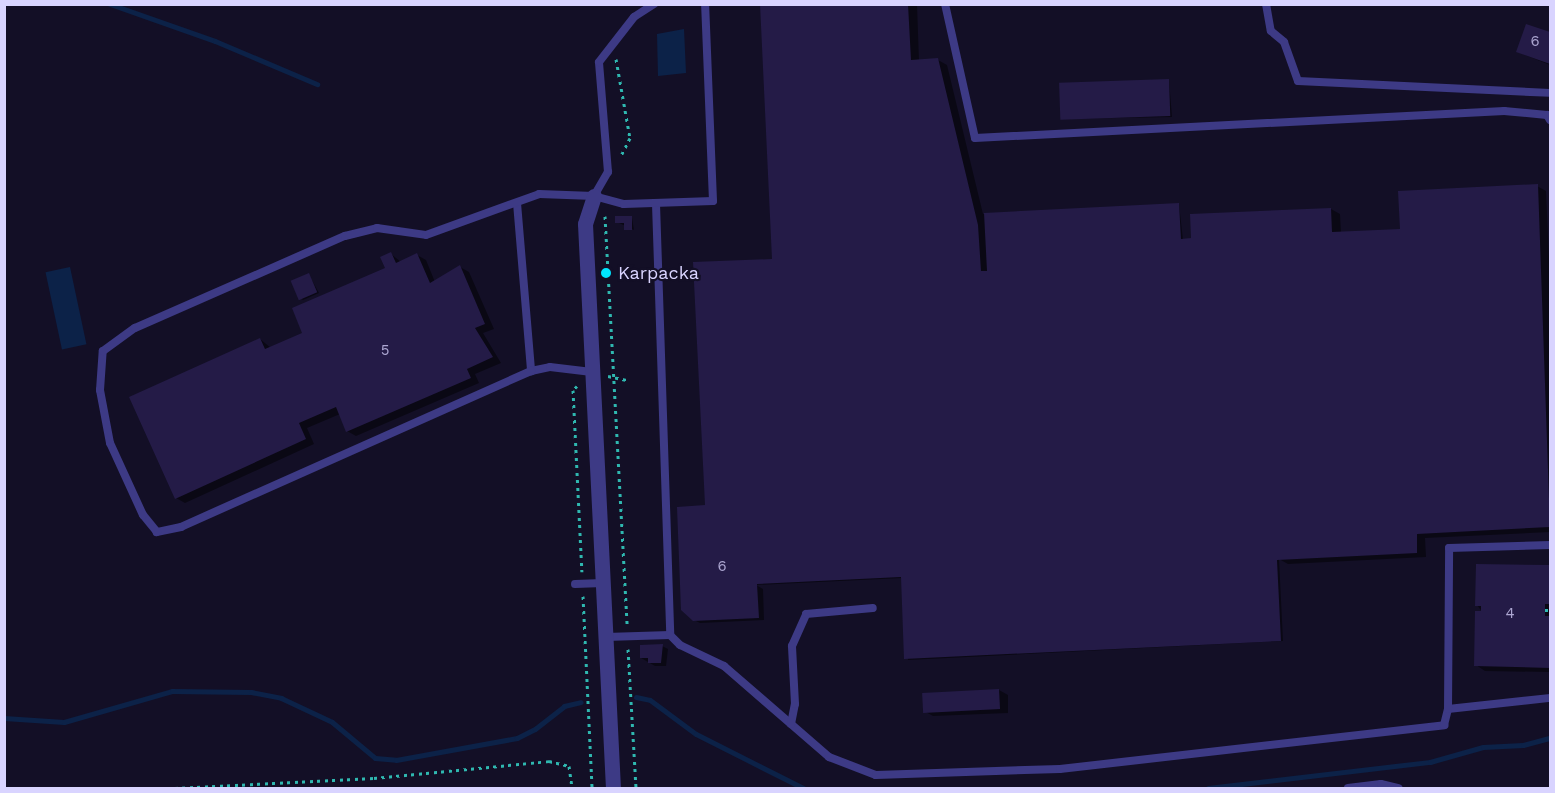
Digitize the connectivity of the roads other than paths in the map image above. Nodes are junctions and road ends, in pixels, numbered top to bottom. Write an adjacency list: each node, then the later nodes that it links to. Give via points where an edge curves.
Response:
1 (654, 4): 7 (lane, via 634,17 599,62 609,172)
2 (705, 4): 9 (lane, via 713,201)
3 (945, 4): 6 (lane, via 975,138 1504,111 1547,114)
4 (1266, 4): 5 (lane, via 1271,31 1284,42 1298,81)
5 (1551, 93)
6 (1551, 120)
7 (594, 196): 8 (lane, via 539,195); 9 (lane, via 624,204); 11 (street, via 585,224)
8 (517, 203): 10 (lane); 10 (lane, via 426,235 377,228 345,236 135,328 103,351 100,390 110,443 143,515 157,532 181,527)
9 (656, 204): 16 (lane)
10 (531, 371): 11 (lane, via 550,367)
11 (592, 372): 13 (street)
12 (1551, 545): 19 (lane, via 1449,548)
13 (603, 583): 14 (lane); 17 (street)
14 (575, 584)
15 (873, 608): 20 (lane, via 806,614 792,646 795,704)
16 (670, 634): 17 (lane); 20 (lane, via 680,645 724,666)
17 (606, 637): 21 (street)
18 (1551, 698): 19 (lane)
19 (1448, 708): 20 (lane, via 1444,724 1060,769 890,776 846,767)
20 (791, 724)
21 (613, 789)
22 (1348, 789): 23 (lane, via 1381,784)
23 (1399, 789)

